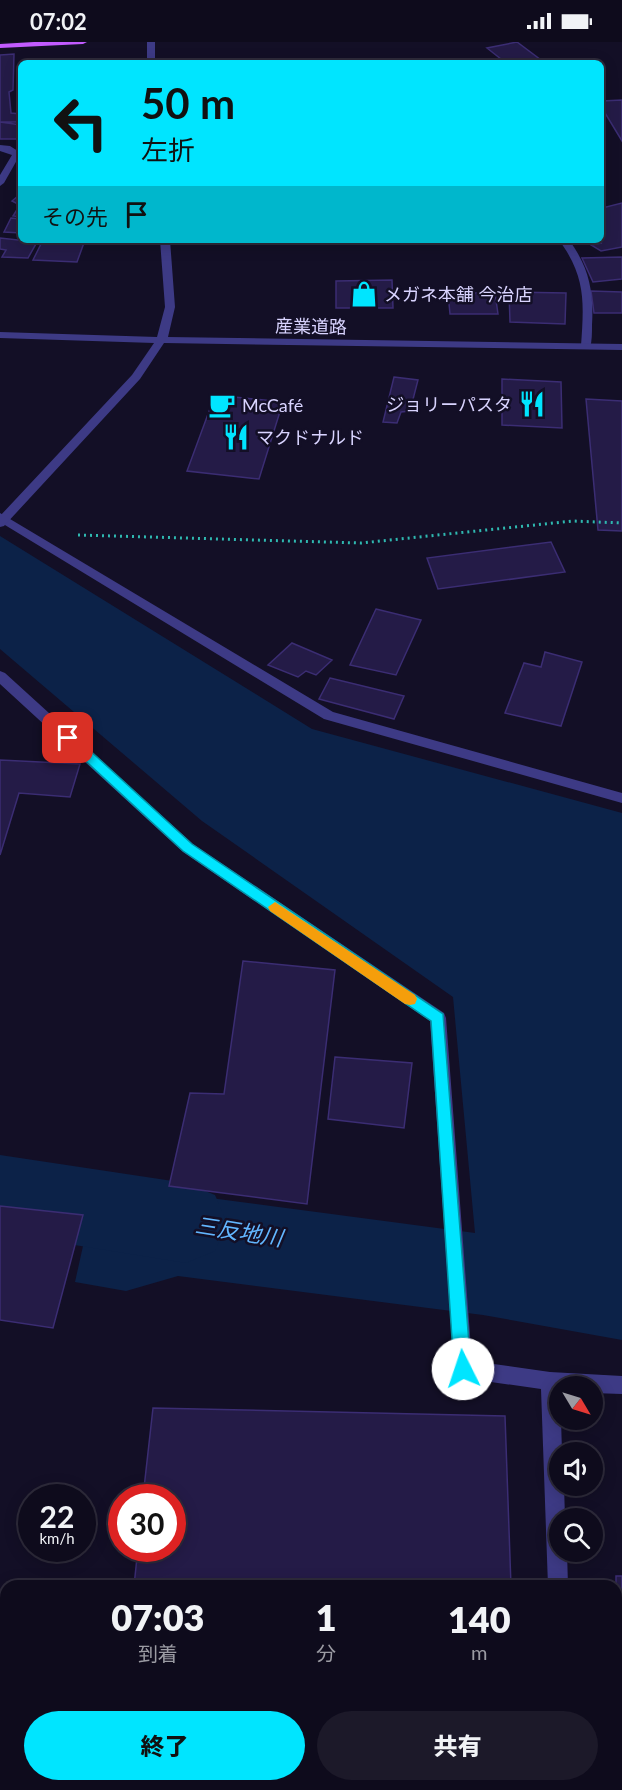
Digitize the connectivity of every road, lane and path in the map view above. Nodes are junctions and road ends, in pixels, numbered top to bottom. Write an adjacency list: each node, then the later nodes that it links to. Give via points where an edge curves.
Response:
1 (82, 42): 3 (main road)
2 (151, 42): 4 (street)
3 (0, 46)
4 (151, 60)
5 (0, 148): 6 (street, via 17,154)
6 (0, 183)
7 (165, 243): 10 (street, via 170,307)
8 (566, 243): 11 (street, via 588,285)
9 (0, 335): 10 (street, 産業道路)
10 (162, 339): 11 (street, 産業道路); 13 (street, via 136,377)
11 (586, 346): 12 (street, 産業道路)
12 (622, 347)
13 (1, 520): 17 (street, via 329,716)
14 (622, 523): 15 (path, via 573,521 361,543)
15 (77, 534)
16 (0, 675): 18 (street, via 188,848 438,1018 463,1369)
17 (622, 798)
18 (549, 1380)
19 (603, 1384): 20 (street)
20 (622, 1385)
21 (552, 1430): 22 (street)
22 (558, 1580)

